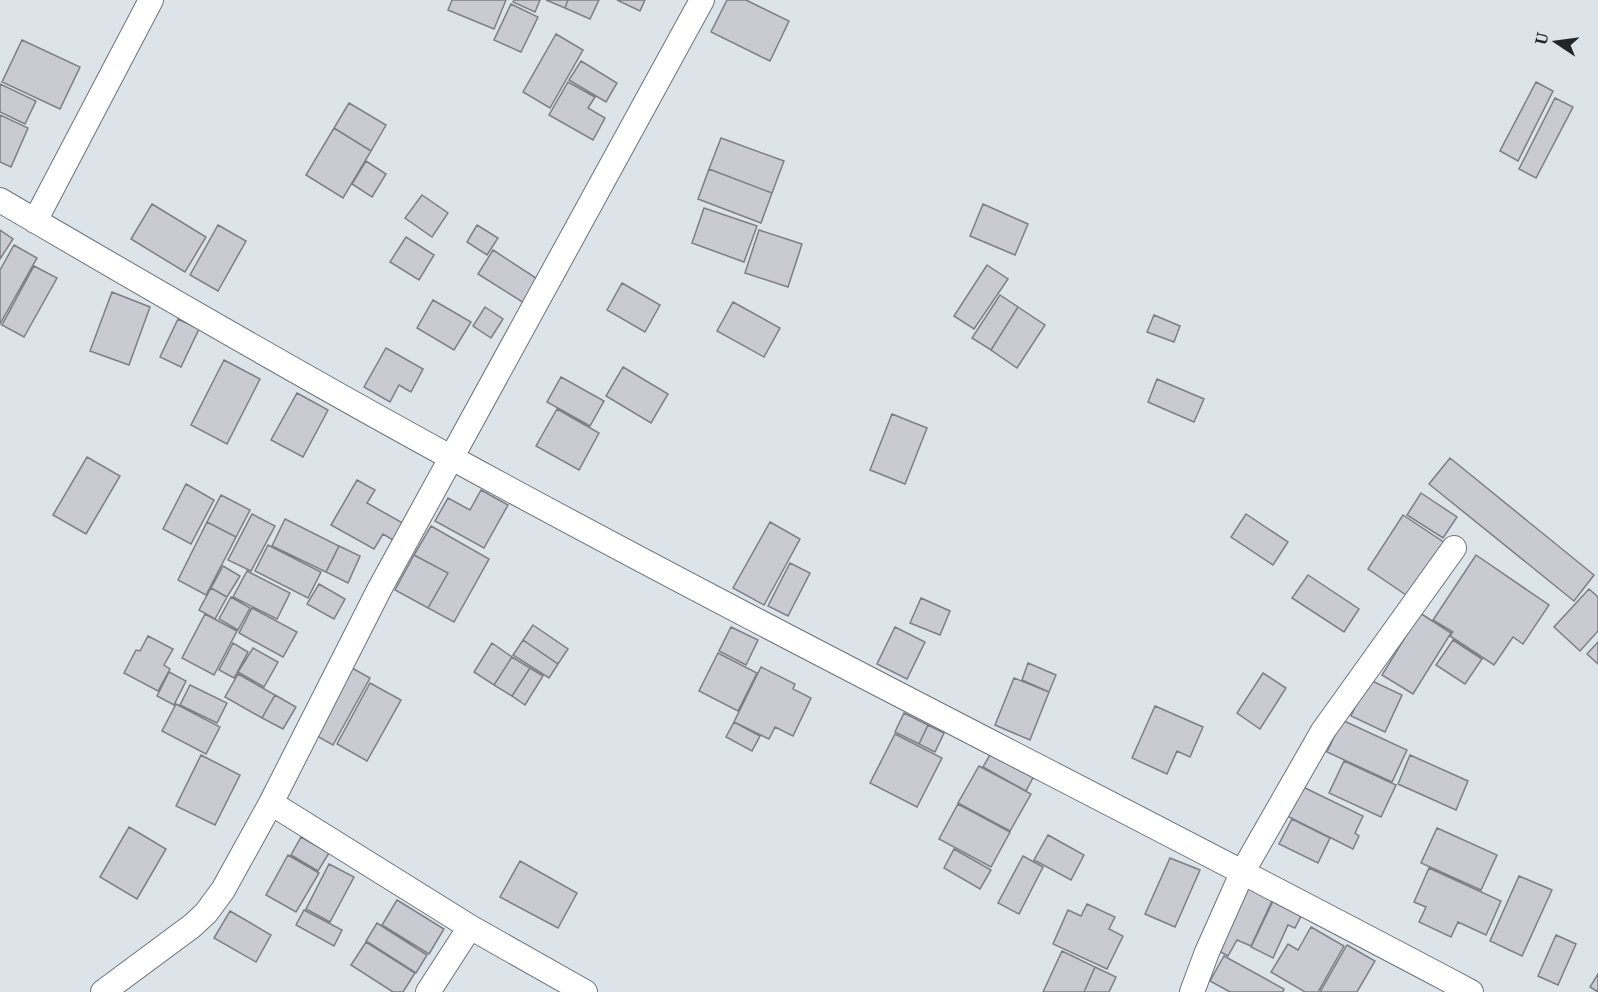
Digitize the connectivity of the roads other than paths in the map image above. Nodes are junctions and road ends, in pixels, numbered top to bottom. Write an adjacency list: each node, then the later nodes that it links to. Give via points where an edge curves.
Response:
1 (151, 0): 4 (street)
2 (702, 0): 5 (street)
3 (0, 200): 4 (street)
4 (35, 221): 5 (street)
5 (451, 458): 7 (street); 8 (street, via 934,714)
6 (1454, 548): 8 (street, via 1323,731)
7 (271, 803): 9 (street); 10 (street, via 206,913)
8 (1243, 871): 13 (street); 14 (street)
9 (470, 927): 11 (street); 12 (street)
10 (103, 992)
11 (428, 992)
12 (585, 992)
13 (1192, 992)
14 (1471, 992)

